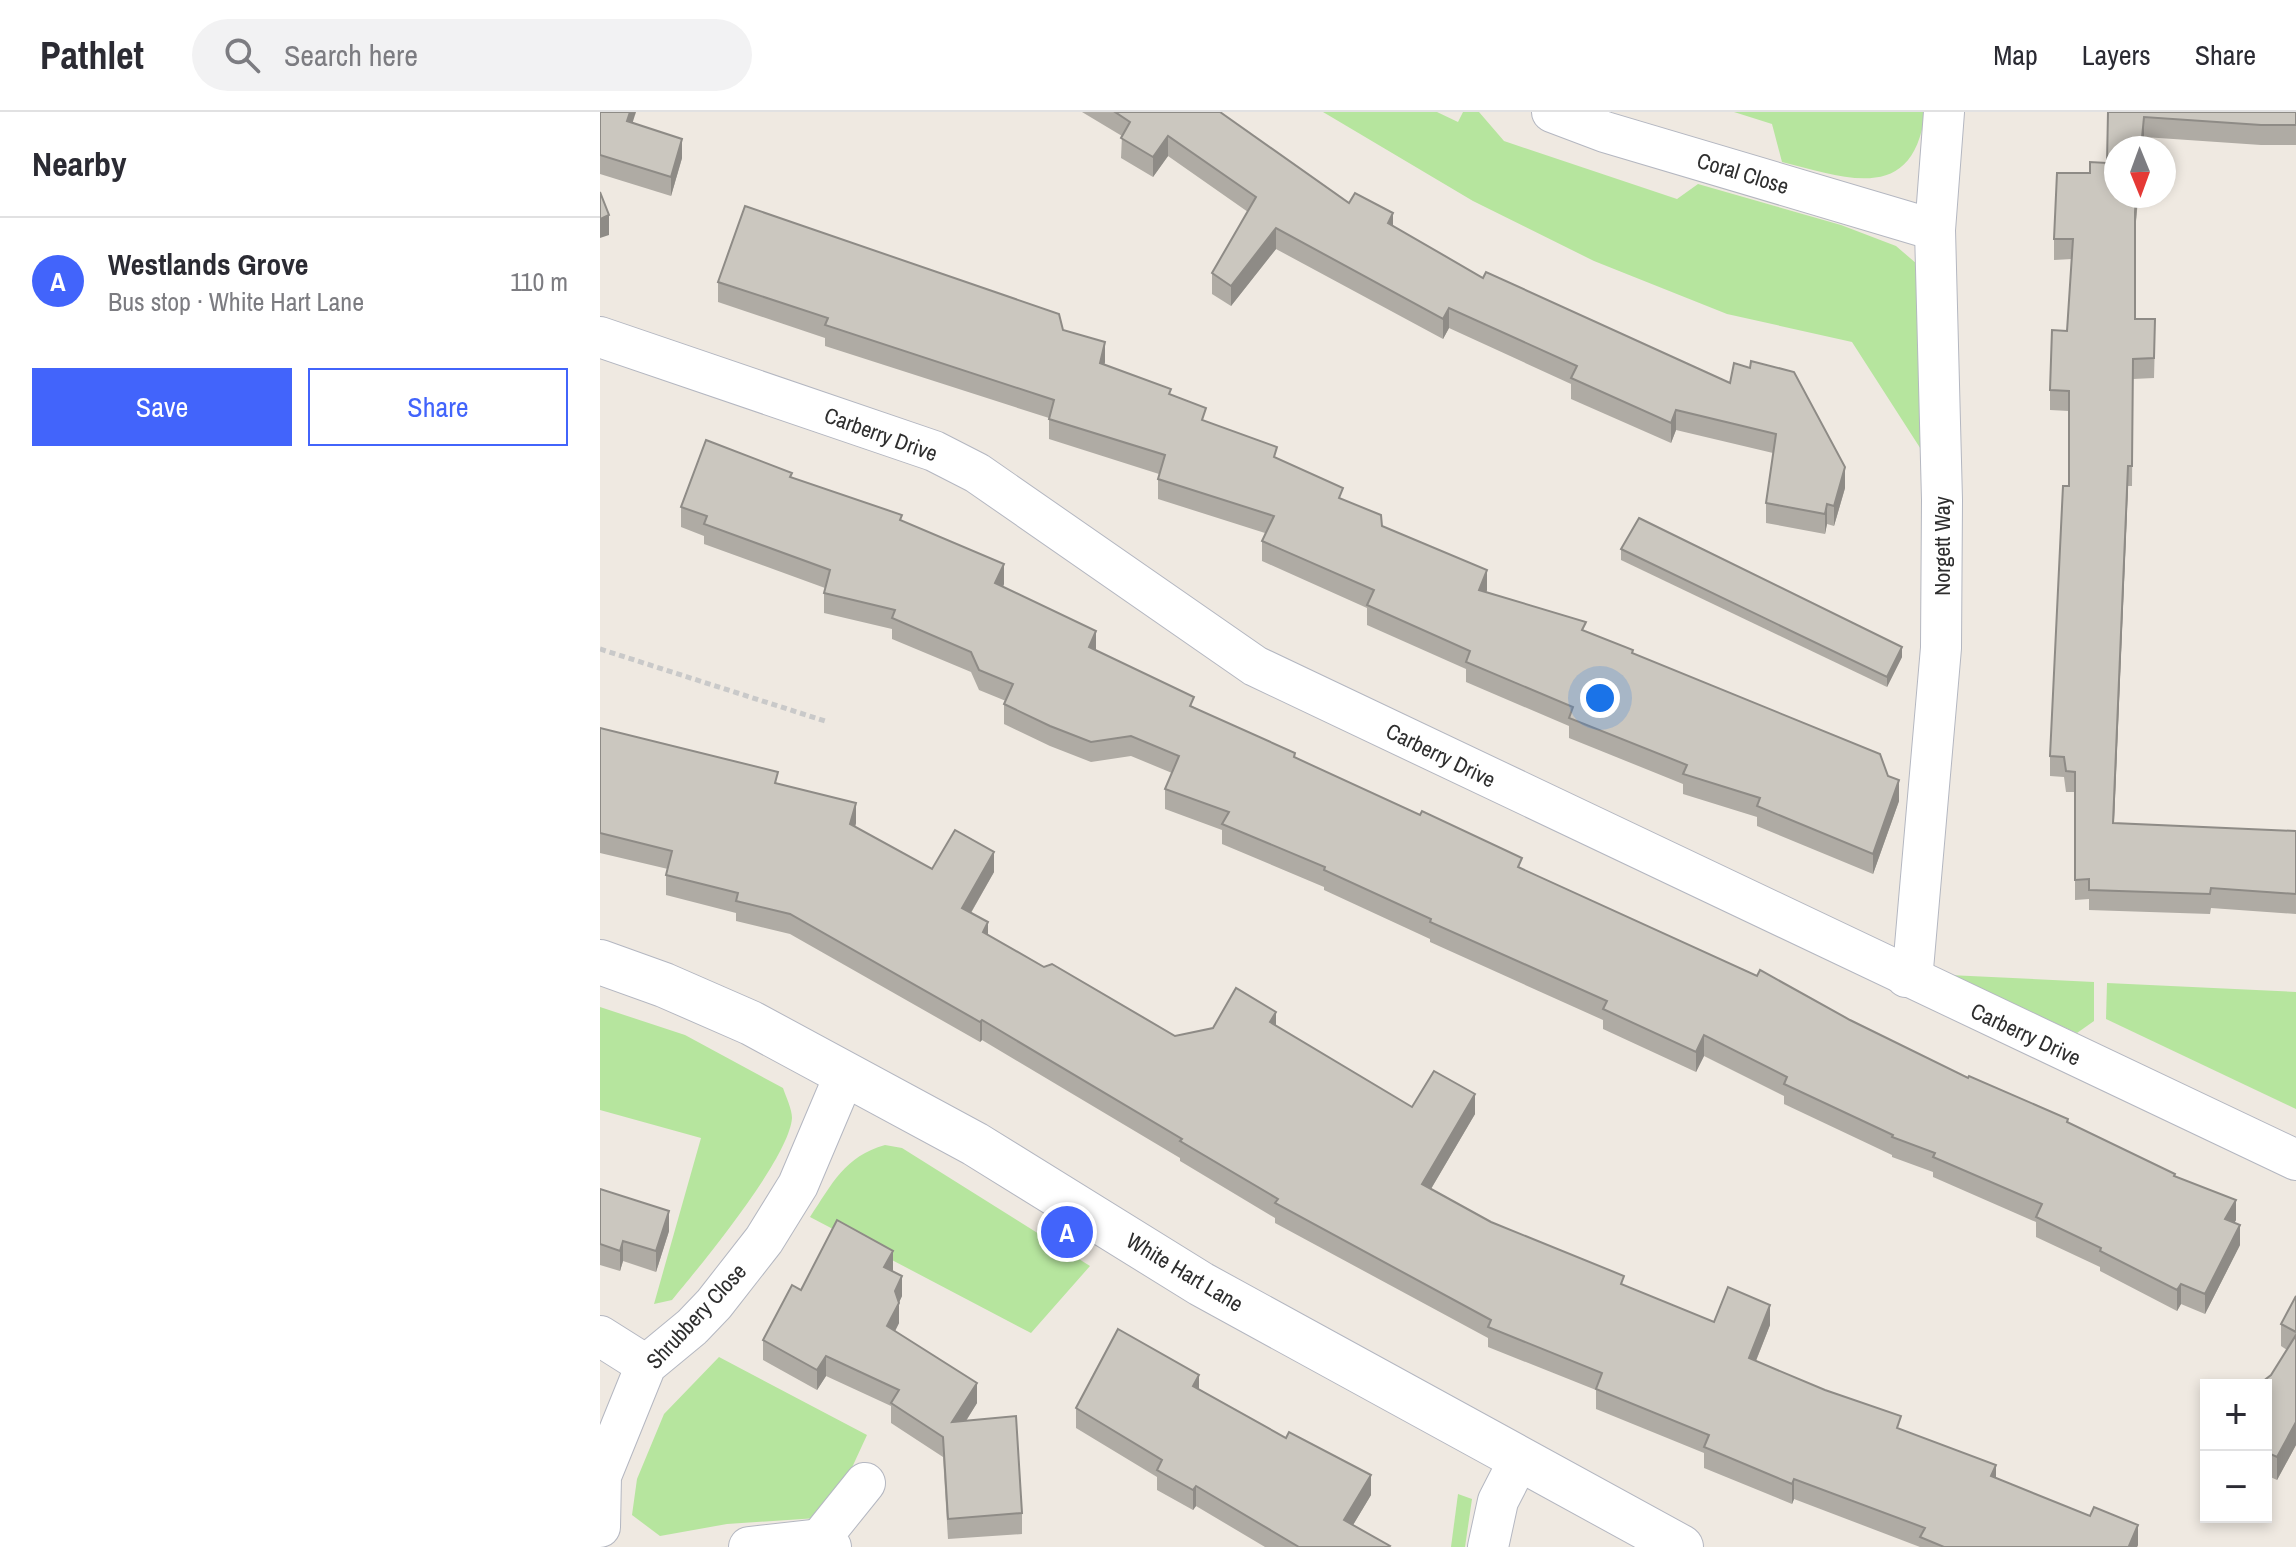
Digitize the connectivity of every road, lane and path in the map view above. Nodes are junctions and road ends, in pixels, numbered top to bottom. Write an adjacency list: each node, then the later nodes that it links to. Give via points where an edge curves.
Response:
1 (1552, 112): 3 (street, Coral Close)
2 (1944, 112): 3 (street, Norgett Way)
3 (1935, 230): 8 (street, Norgett Way, via 1941,648 1913,969)
4 (600, 337): 8 (street, Carberry Drive, via 934,451 977,473 1255,666)
5 (600, 649): 6 (path)
6 (825, 721)
7 (600, 962): 9 (street, White Hart Lane, via 751,1023)
8 (1906, 977): 10 (street, Carberry Drive)
9 (845, 1074): 12 (street, Shrubbery Close, via 798,1185 764,1240 714,1304); 13 (street, White Hart Lane, via 975,1144 1201,1284)
10 (2296, 1160)
11 (600, 1336): 12 (street)
12 (646, 1365): 15 (street, Shrubbery Close, via 601,1476)
13 (1519, 1460): 20 (street, via 1498,1501); 21 (street, White Hart Lane)
14 (865, 1483): 17 (street)
15 (600, 1527)
16 (600, 1540): 18 (street)
17 (826, 1543): 19 (street)
18 (602, 1547)
19 (749, 1547)
20 (1488, 1547)
21 (1681, 1547)

